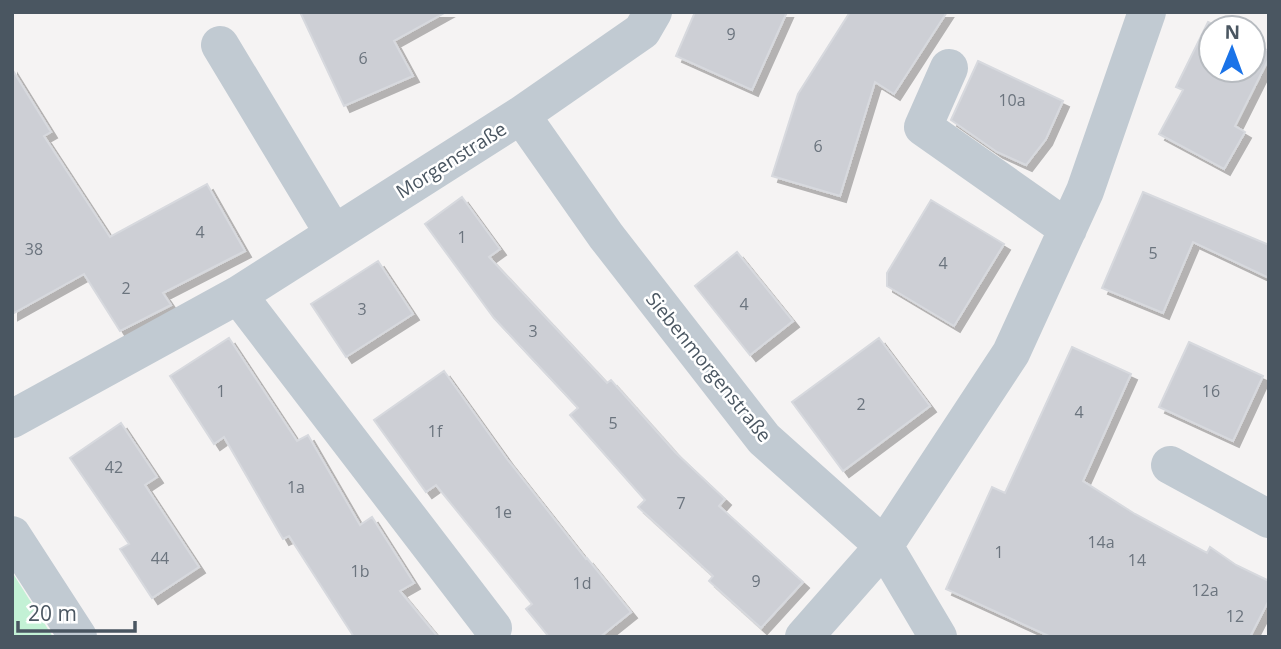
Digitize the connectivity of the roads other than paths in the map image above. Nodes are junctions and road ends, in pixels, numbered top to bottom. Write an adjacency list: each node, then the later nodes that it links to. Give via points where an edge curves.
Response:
1 (653, 12): 5 (street, Morgenstraße, via 642,31)
2 (1147, 12): 6 (street)
3 (220, 45): 7 (street)
4 (949, 68): 6 (street, via 923,127)
5 (521, 115): 7 (street, Morgenstraße); 13 (street, Siebenmorgenstraße, via 606,236 764,439)
6 (1068, 229): 13 (street, via 1011,353)
7 (334, 234): 8 (street, Morgenstraße)
8 (238, 295): 9 (street, Morgenstraße); 14 (street)
9 (12, 419)
10 (1170, 465): 11 (street)
11 (1269, 519)
12 (12, 535): 15 (street)
13 (884, 546): 16 (street); 17 (street, Siebenmorgenstraße)
14 (493, 628)
15 (78, 637)
16 (804, 637)
17 (938, 637)

